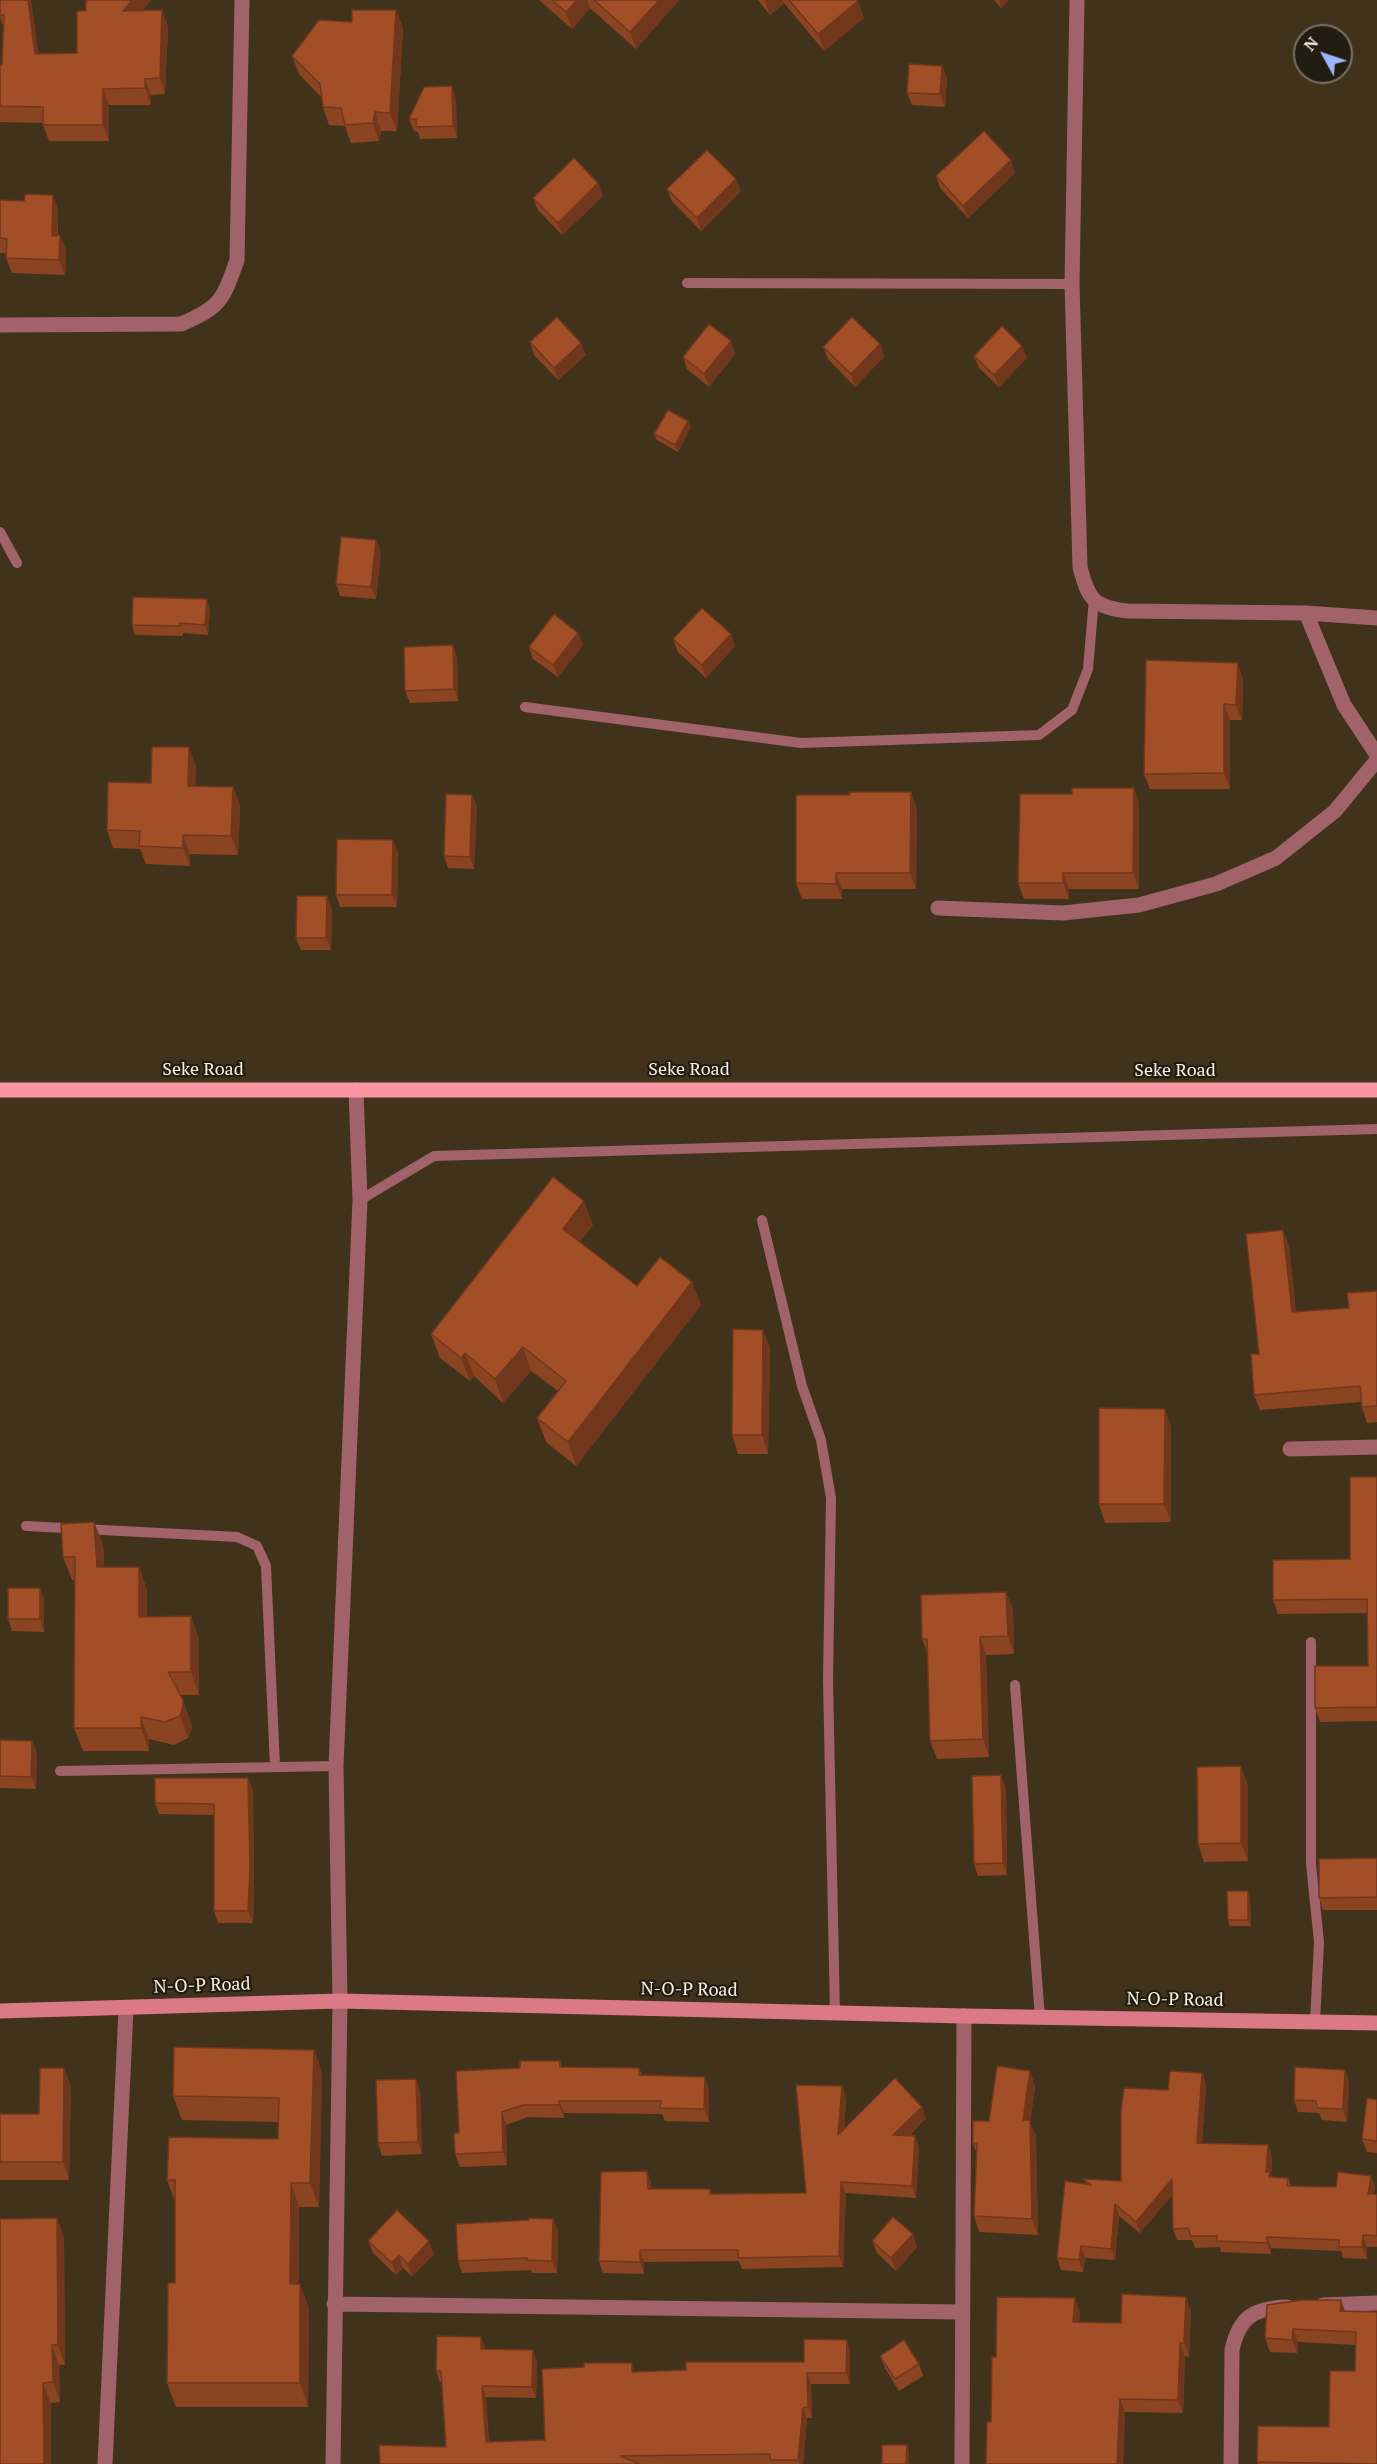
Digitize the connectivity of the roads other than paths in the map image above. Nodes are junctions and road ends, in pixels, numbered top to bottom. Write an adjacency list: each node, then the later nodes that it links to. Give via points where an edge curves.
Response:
1 (242, 0): 5 (street, via 237,261 225,293 207,313 181,324)
2 (1077, 0): 4 (street)
3 (687, 283): 4 (lane)
4 (1071, 284): 8 (street, via 1080,567 1085,588)
5 (0, 325)
6 (0, 532): 7 (lane)
7 (17, 563)
8 (1094, 600): 9 (street, via 1107,609 1127,611); 11 (lane, via 1088,669 1072,710 1039,735 801,743)
9 (1306, 613): 10 (street); 12 (street, via 1344,705)
10 (1377, 618)
11 (525, 707)
12 (1377, 755)
13 (1377, 760): 14 (street, via 1335,811 1276,858 1216,884 1139,905 1063,913)
14 (938, 908)
15 (0, 1089): 16 (main road, Seke Road)
16 (356, 1090): 17 (main road, Seke Road); 19 (street)
17 (1377, 1090)
18 (1377, 1129): 19 (lane, via 434,1156)
19 (360, 1200): 26 (street)
20 (762, 1220): 32 (lane, via 802,1386 821,1440 831,1498 828,1680)
21 (1377, 1447): 22 (street)
22 (1290, 1449)
23 (26, 1526): 27 (lane, via 237,1537 257,1546 266,1566)
24 (1311, 1642): 35 (lane, via 1311,1864 1319,1942)
25 (1015, 1685): 34 (lane)
26 (336, 1766): 27 (lane); 29 (street)
27 (275, 1767): 28 (lane)
28 (60, 1771)
29 (340, 2001): 30 (street, N-O-P Road); 32 (street, N-O-P Road); 38 (street)
30 (126, 2009): 31 (street, N-O-P Road); 40 (street)
31 (0, 2011)
32 (836, 2014): 33 (street, N-O-P Road)
33 (964, 2016): 34 (street, N-O-P Road); 39 (street)
34 (1040, 2018): 35 (street, N-O-P Road)
35 (1315, 2022): 36 (street, N-O-P Road)
36 (1377, 2023)
37 (1377, 2303): 43 (street, via 1276,2307 1257,2311 1244,2320 1235,2333 1232,2350)
38 (334, 2304): 39 (street); 41 (street)
39 (962, 2312): 42 (street)
40 (105, 2464)
41 (333, 2464)
42 (962, 2464)
43 (1231, 2464)

